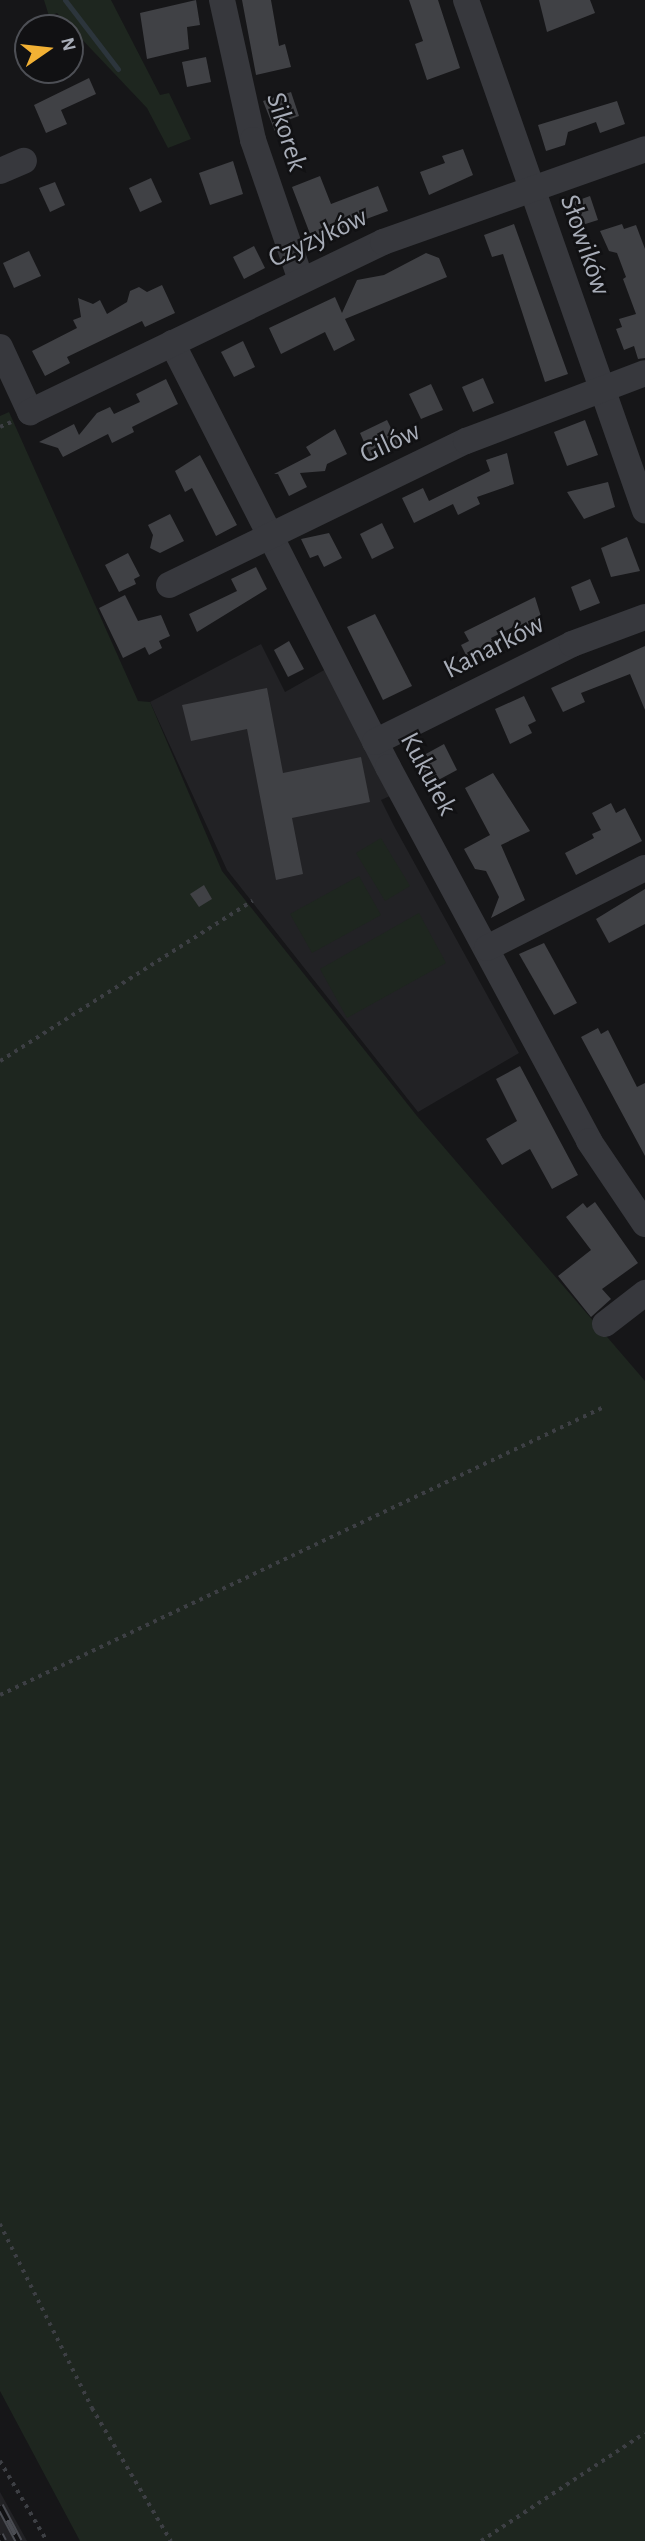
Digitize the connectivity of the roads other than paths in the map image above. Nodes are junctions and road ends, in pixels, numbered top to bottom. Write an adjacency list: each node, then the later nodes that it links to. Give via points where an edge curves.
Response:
1 (222, 0): 7 (street, Sikorek, via 253,140)
2 (466, 0): 6 (street, Słowików)
3 (645, 149): 6 (street, Czyżyków)
4 (24, 161): 5 (street)
5 (0, 171)
6 (531, 189): 7 (street, Czyżyków, via 383,242); 11 (street, Słowików)
7 (301, 280): 8 (street, Czyżyków)
8 (172, 343): 9 (street, Czyżyków, via 30,412); 13 (street, Kukułek)
9 (0, 347)
10 (645, 373): 11 (street, Gilów)
11 (602, 388): 12 (street, Słowików); 13 (street, Gilów, via 466,442)
12 (645, 511)
13 (270, 534): 14 (street, Gilów); 16 (street, Kukułek)
14 (169, 585)
15 (645, 617): 16 (street, Kanarków, via 572,644)
16 (375, 742): 18 (street, Kukułek)
17 (645, 868): 18 (street)
18 (487, 948): 19 (street, Kukułek, via 589,1141)
19 (645, 1224)
20 (645, 1293): 21 (street)
21 (605, 1324)

